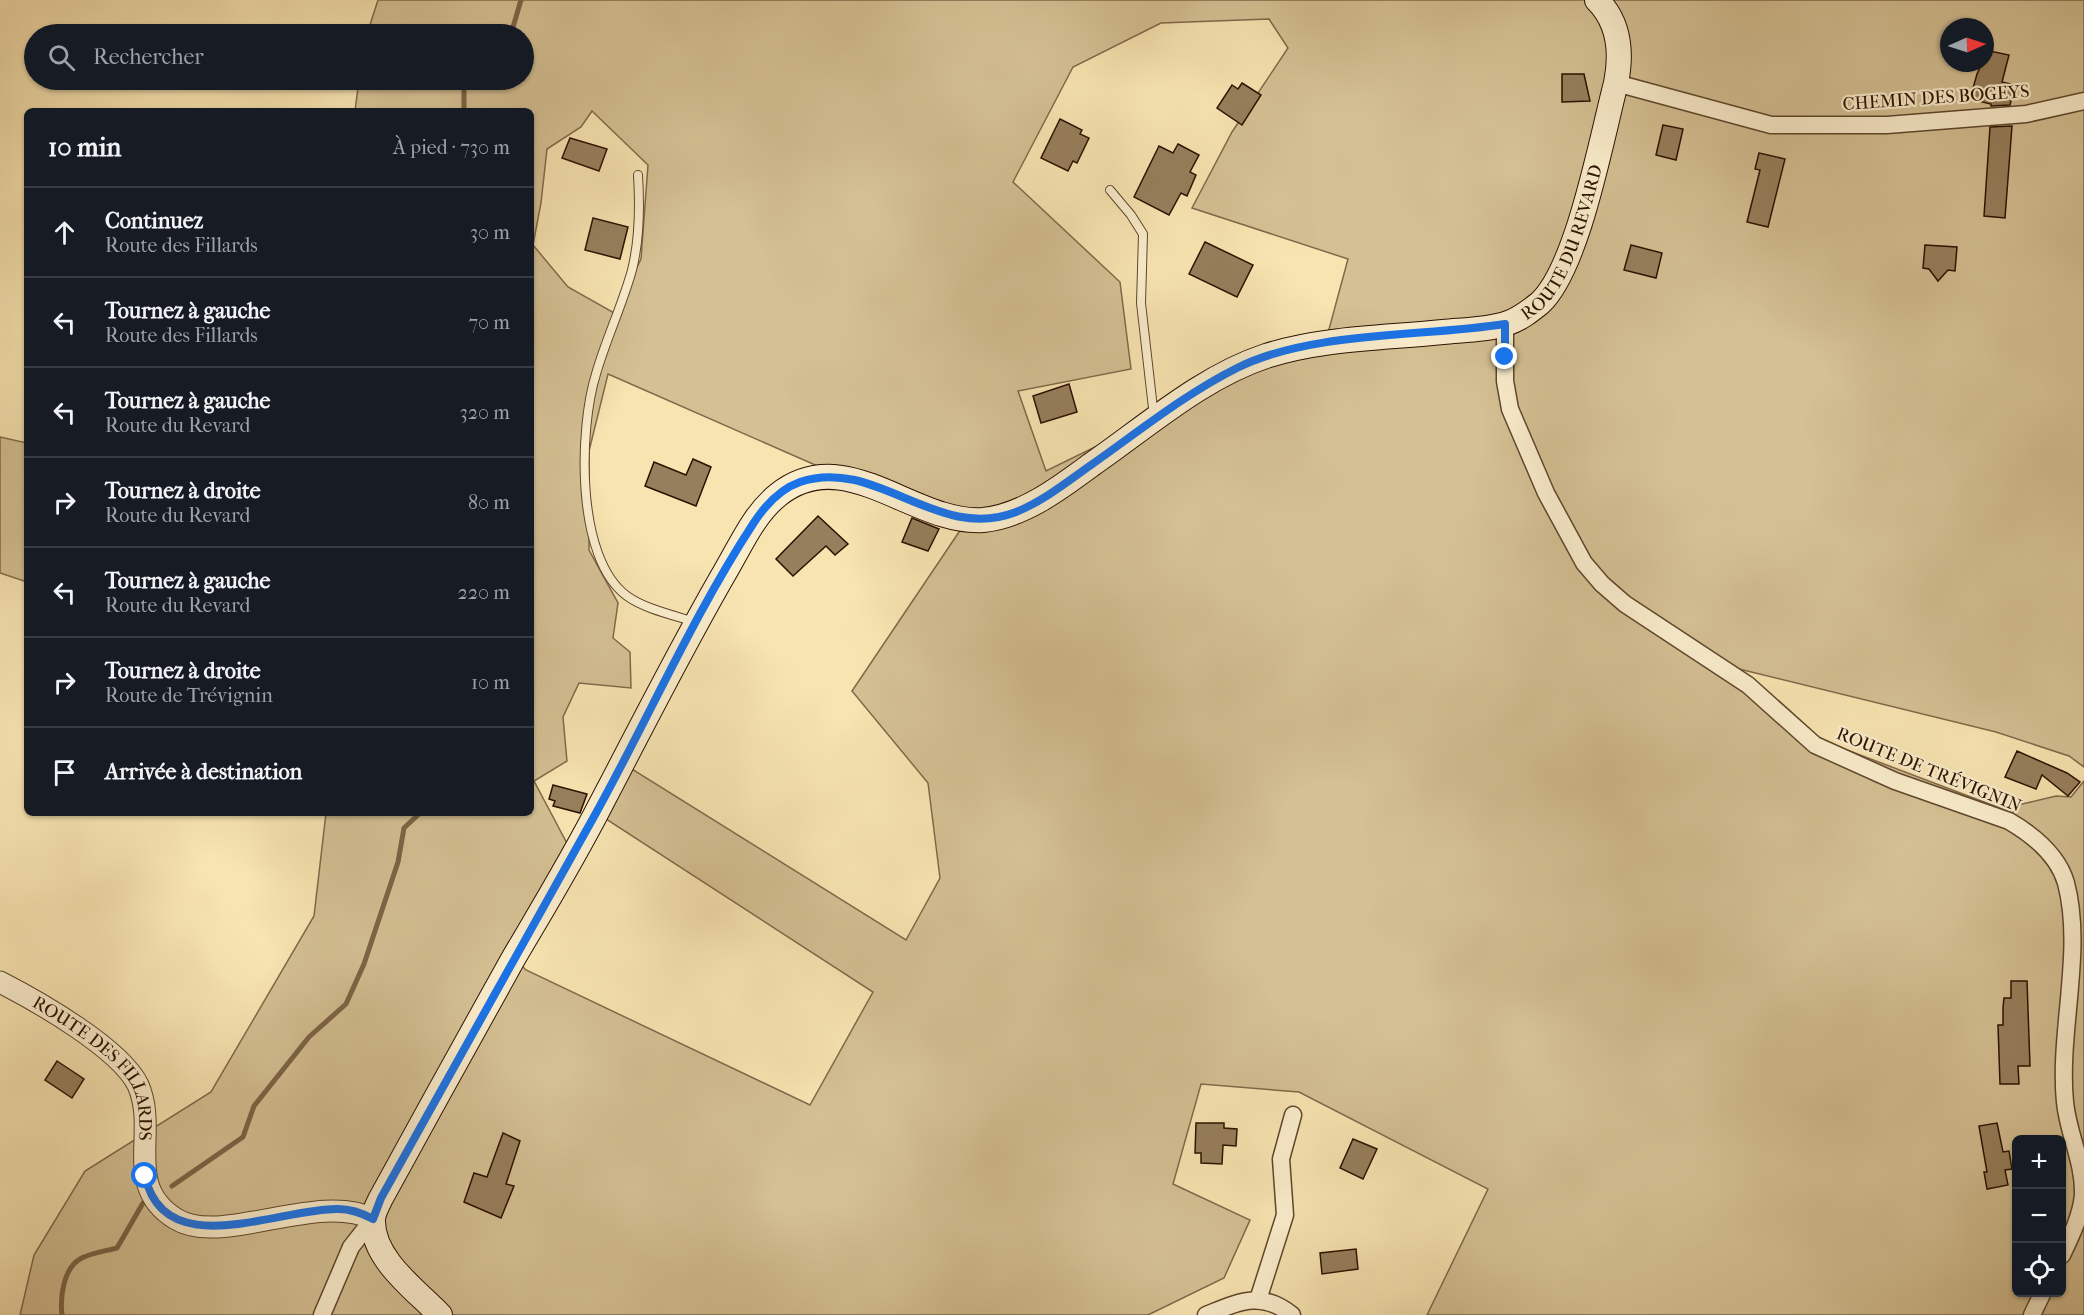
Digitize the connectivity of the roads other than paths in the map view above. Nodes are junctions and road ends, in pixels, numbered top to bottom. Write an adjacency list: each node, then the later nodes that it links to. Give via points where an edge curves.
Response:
1 (1597, 0): 2 (main road, ROUTE DU REVARD, via 1617,32 1620,65)
2 (1616, 83): 3 (street, CHEMIN DES BOGEYS, via 1771,124 1887,125 2026,114); 6 (main road, ROUTE DU REVARD, via 1581,217 1561,272 1541,302)
3 (2084, 101)
4 (638, 175): 8 (lane, via 640,208 632,269 596,374 585,427 588,507 599,556 609,576 626,595)
5 (1110, 190): 7 (lane, via 1143,234 1141,303)
6 (1505, 324): 7 (main road, ROUTE DU REVARD, via 1304,346 1266,356 1201,388); 12 (street, ROUTE DE TRÉVIGNIN, via 1505,381 1513,419 1551,503 1584,563 1602,584 1625,604 1748,685 1815,745 1895,781 2009,821 2048,851 2057,865 2065,881 2071,922 2065,1102 2081,1165 2083,1194)
7 (1154, 421): 8 (main road, ROUTE DU REVARD, via 1060,488 1018,511 982,520 936,512 864,482 841,477 800,482 771,501 754,522)
8 (697, 622): 11 (main road, ROUTE DU REVARD)
9 (0, 982): 11 (street, ROUTE DES FILLARDS, via 61,1017 127,1070 138,1085 143,1106 149,1192 176,1219 187,1225 219,1225 337,1209)
10 (1293, 1115): 14 (street, via 1281,1159 1285,1215)
11 (373, 1219): 15 (street, via 351,1247); 16 (main road, via 377,1241 388,1260)
12 (2066, 1244)
13 (2041, 1297): 19 (street)
14 (1258, 1300): 17 (street, via 1244,1300); 18 (street, via 1278,1304)
15 (322, 1315)
16 (440, 1315)
17 (1206, 1315)
18 (1292, 1315)
19 (2032, 1315)

